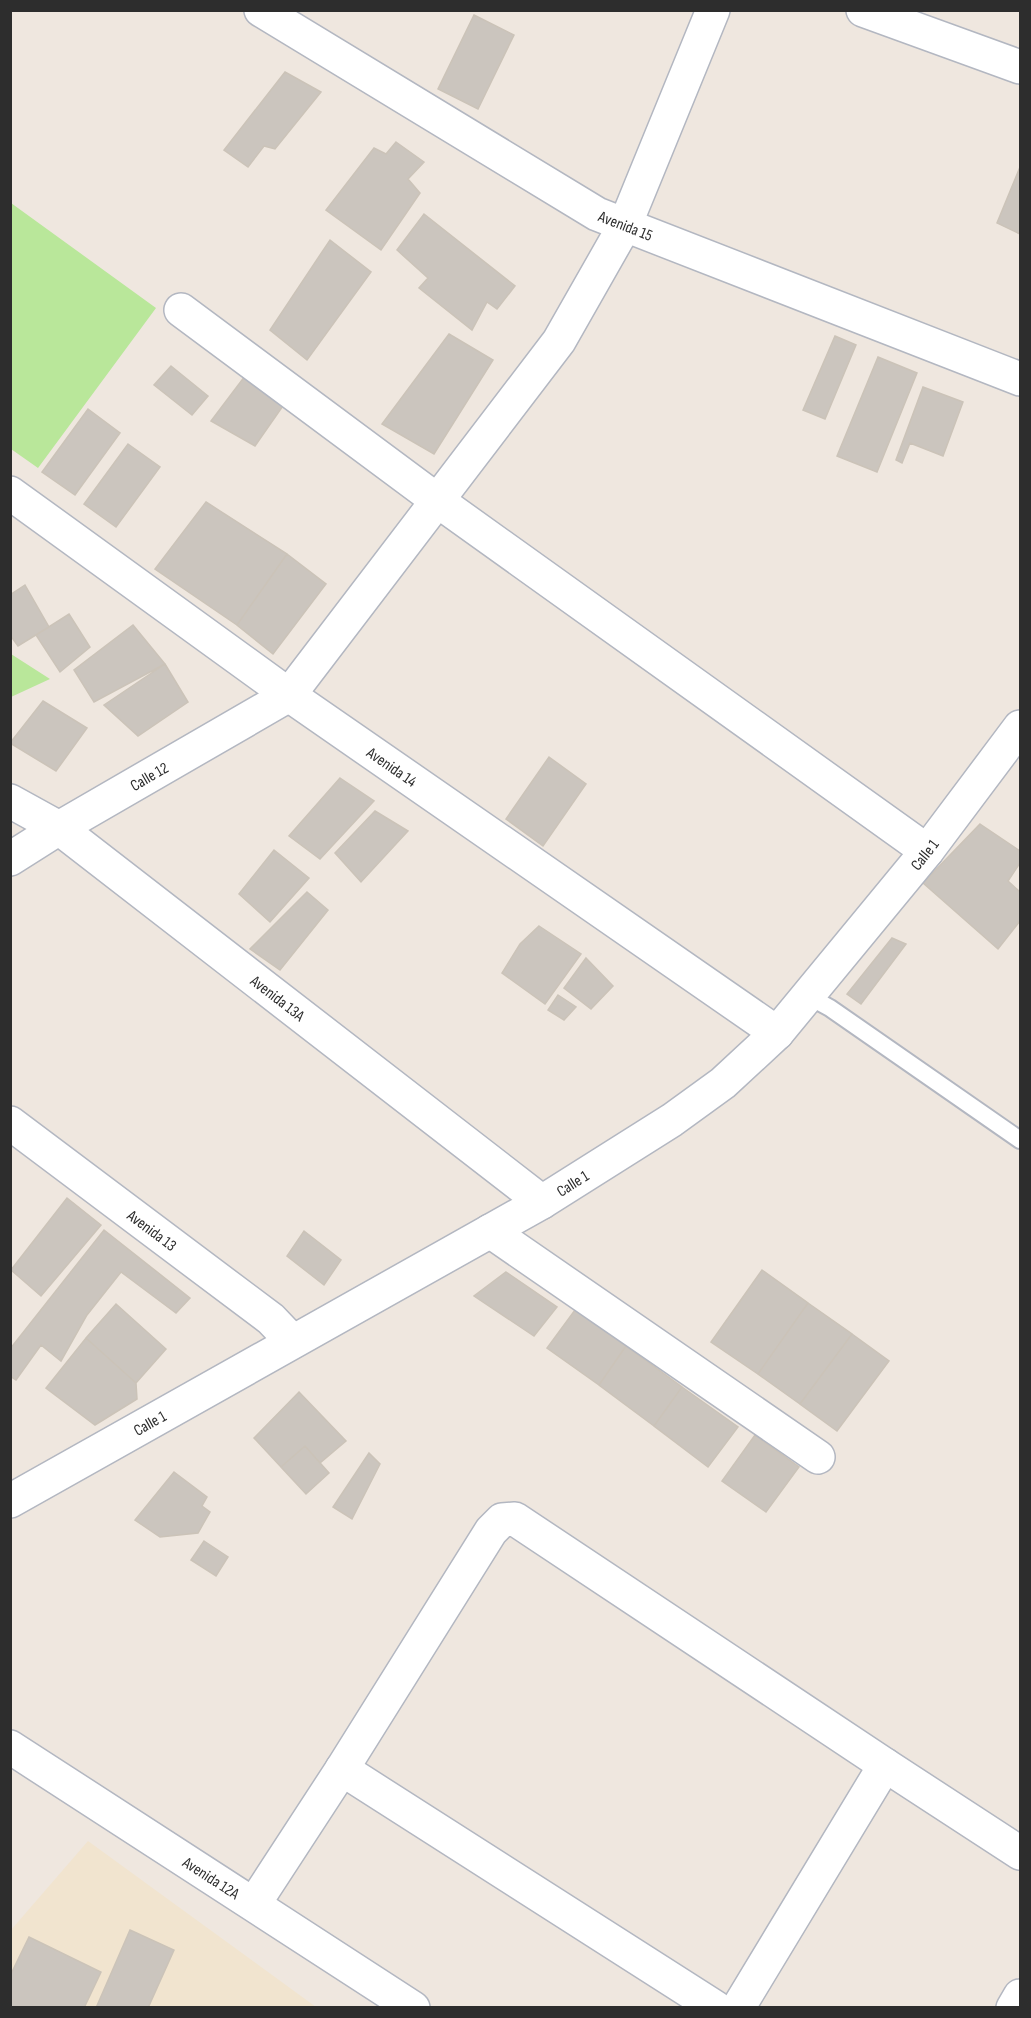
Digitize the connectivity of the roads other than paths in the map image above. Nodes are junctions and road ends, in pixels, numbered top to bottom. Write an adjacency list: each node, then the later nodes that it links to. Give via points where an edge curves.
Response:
1 (261, 10): 5 (street, Avenida 15, via 597,214)
2 (713, 10): 5 (street)
3 (864, 10): 4 (street)
4 (1020, 67)
5 (625, 225): 7 (street, Avenida 15); 9 (street, via 559,341)
6 (181, 310): 9 (street)
7 (1020, 379)
8 (10, 493): 10 (street, Avenida 14)
9 (438, 501): 10 (street); 14 (street)
10 (289, 695): 13 (street, Calle 12); 17 (street, Avenida 14)
11 (1020, 727): 14 (street, Calle 1)
12 (10, 801): 13 (street, Avenida 13A)
13 (59, 828): 15 (street, Calle 12); 20 (street, Avenida 13A)
14 (927, 851): 16 (street, Calle 1)
15 (10, 859)
16 (808, 996): 17 (street, Calle 1); 19 (lane)
17 (777, 1033): 20 (street, Calle 1, via 723,1083 672,1120)
18 (10, 1123): 22 (street, Avenida 13, via 271,1319)
19 (1020, 1140)
20 (542, 1202): 21 (street, Calle 1)
21 (490, 1231): 22 (street, Calle 1); 23 (street)
22 (292, 1341): 24 (street, Calle 1)
23 (818, 1457)
24 (10, 1501)
25 (10, 1747): 29 (street, Avenida 12A)
26 (885, 1765): 27 (street, via 515,1519 502,1520 492,1531); 28 (street); 33 (street)
27 (342, 1769): 29 (street); 32 (street)
28 (1020, 1853)
29 (254, 1904): 31 (street, Avenida 12A)
30 (1020, 1996): 34 (street)
31 (413, 2007)
32 (716, 2007)
33 (738, 2007)
34 (1014, 2007)

